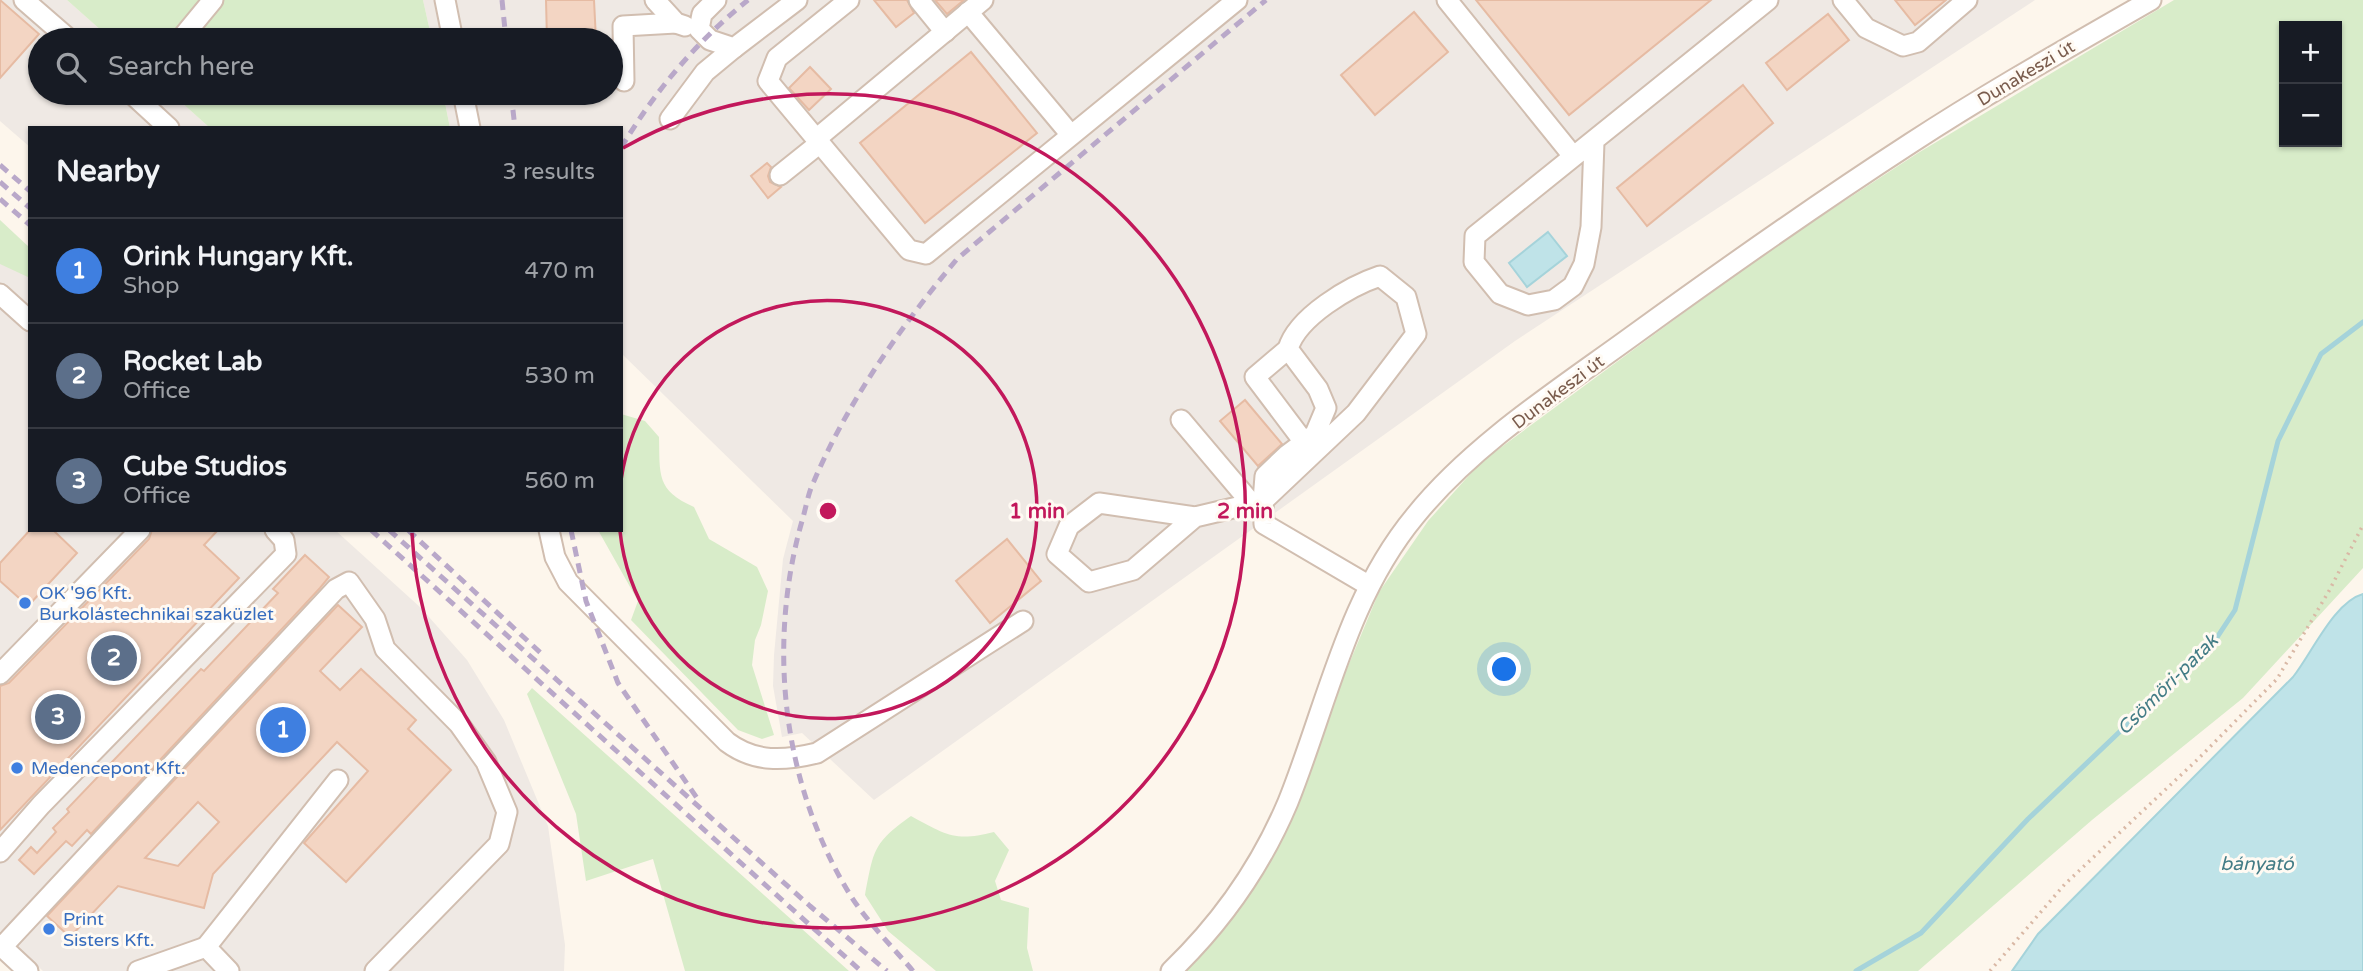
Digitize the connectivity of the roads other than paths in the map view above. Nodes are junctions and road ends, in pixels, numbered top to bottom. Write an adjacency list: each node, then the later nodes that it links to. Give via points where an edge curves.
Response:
1 (24, 0): 17 (street)
2 (213, 0): 18 (street)
3 (445, 0): 19 (street)
4 (655, 0): 16 (street)
5 (716, 0): 20 (street, via 702,14)
6 (797, 0): 22 (street)
7 (849, 0): 30 (street, via 777,58 768,81)
8 (919, 0): 21 (street)
9 (1237, 0): 29 (street)
10 (1447, 0): 32 (street)
11 (1768, 0): 31 (street)
12 (1843, 0): 13 (street, via 1866,28 1903,46 1918,42)
13 (1967, 0)
14 (2151, 0): 44 (street, Dunakeszi út, via 1903,148 1766,239 1534,408 1472,459 1415,516)
15 (976, 6): 21 (street); 29 (street)
16 (676, 23): 20 (street); 23 (street, via 623,26)
17 (57, 28)
18 (190, 28)
19 (451, 28)
20 (699, 29): 22 (street, via 710,40)
21 (945, 32): 30 (street)
22 (734, 48): 26 (street, via 705,72)
23 (624, 80)
24 (145, 105): 27 (street)
25 (465, 105): 28 (street)
26 (670, 119)
27 (167, 126)
28 (470, 126)
29 (1071, 135): 30 (street, via 926,254 909,250)
30 (818, 141): 33 (street)
31 (1594, 142): 32 (street); 32 (street, via 1591,227 1584,264 1573,286 1554,300 1528,305 1500,294 1474,262 1475,236)
32 (1573, 156)
33 (780, 176)
34 (0, 295): 35 (street)
35 (28, 319)
36 (1288, 349): 38 (street, via 1318,389 1325,408 1315,434); 38 (street, via 1255,377); 39 (street, via 1292,334 1351,286 1380,276 1406,297 1416,334 1356,413)
37 (1181, 421): 39 (street)
38 (1304, 442): 39 (street, via 1265,476)
39 (1258, 502): 40 (street); 44 (street, via 1264,524)
40 (1195, 517): 40 (street, via 1133,570 1088,582 1057,554 1069,526 1099,503)
41 (138, 532): 46 (street)
42 (277, 532): 48 (street, via 284,540 286,554 41,804)
43 (549, 532): 45 (street, via 568,582 743,755 794,759 817,753)
44 (1368, 585): 54 (street, Dunakeszi út, via 1287,802 1255,868 1206,938)
45 (1023, 621)
46 (0, 674)
47 (338, 780): 49 (street)
48 (0, 852)
49 (206, 947): 51 (street); 52 (street)
50 (10, 959): 53 (street, via 336,589 349,582 375,619 385,649 459,724 486,762 507,812 499,844)
51 (138, 971)
52 (229, 971)
53 (375, 971)
54 (1171, 971)

